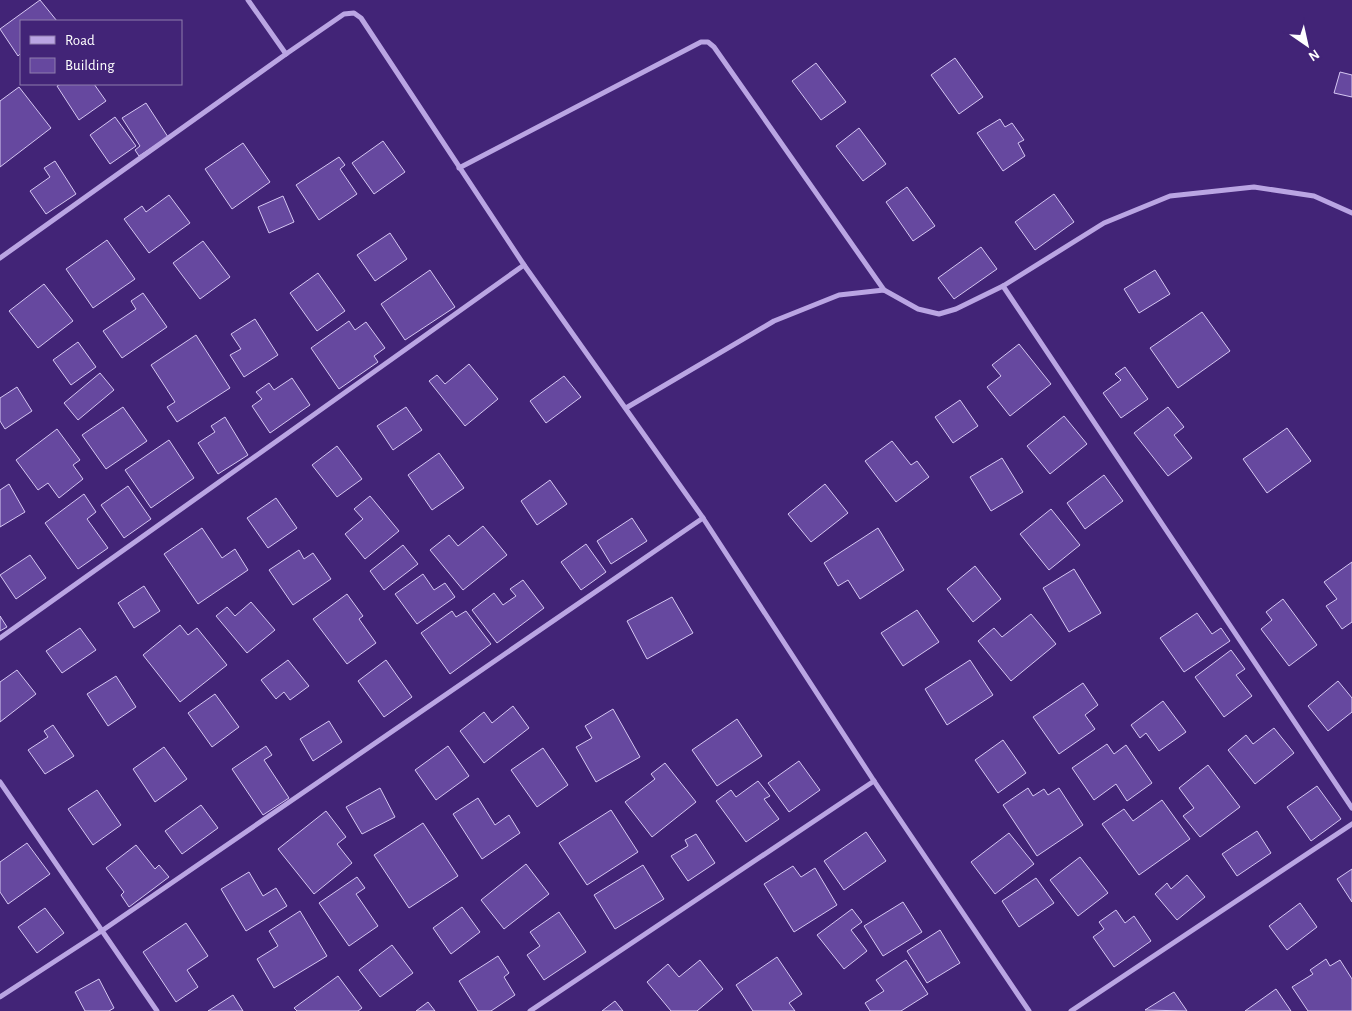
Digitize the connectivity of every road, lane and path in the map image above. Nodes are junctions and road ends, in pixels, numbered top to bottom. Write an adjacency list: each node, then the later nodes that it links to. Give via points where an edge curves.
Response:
1 (248, 0): 2 (street)
2 (286, 54): 3 (street, via 344,14 354,13 361,18); 5 (street)
3 (459, 168): 6 (street); 8 (street, via 701,42 708,42)
4 (1352, 213): 7 (street, via 1314,196 1254,186 1170,196 1104,223)
5 (0, 258)
6 (524, 264): 9 (street); 11 (street)
7 (1003, 286): 8 (street, via 939,314 918,309); 14 (street)
8 (884, 290): 9 (street, via 839,295 774,321)
9 (626, 408): 10 (street)
10 (703, 518): 12 (street); 16 (street)
11 (0, 638)
12 (874, 781): 19 (street); 20 (street)
13 (0, 782): 16 (street)
14 (1352, 808)
15 (1352, 824): 21 (street)
16 (103, 930): 17 (street); 18 (street)
17 (0, 997)
18 (157, 1011)
19 (530, 1011)
20 (1029, 1011)
21 (1071, 1011)

